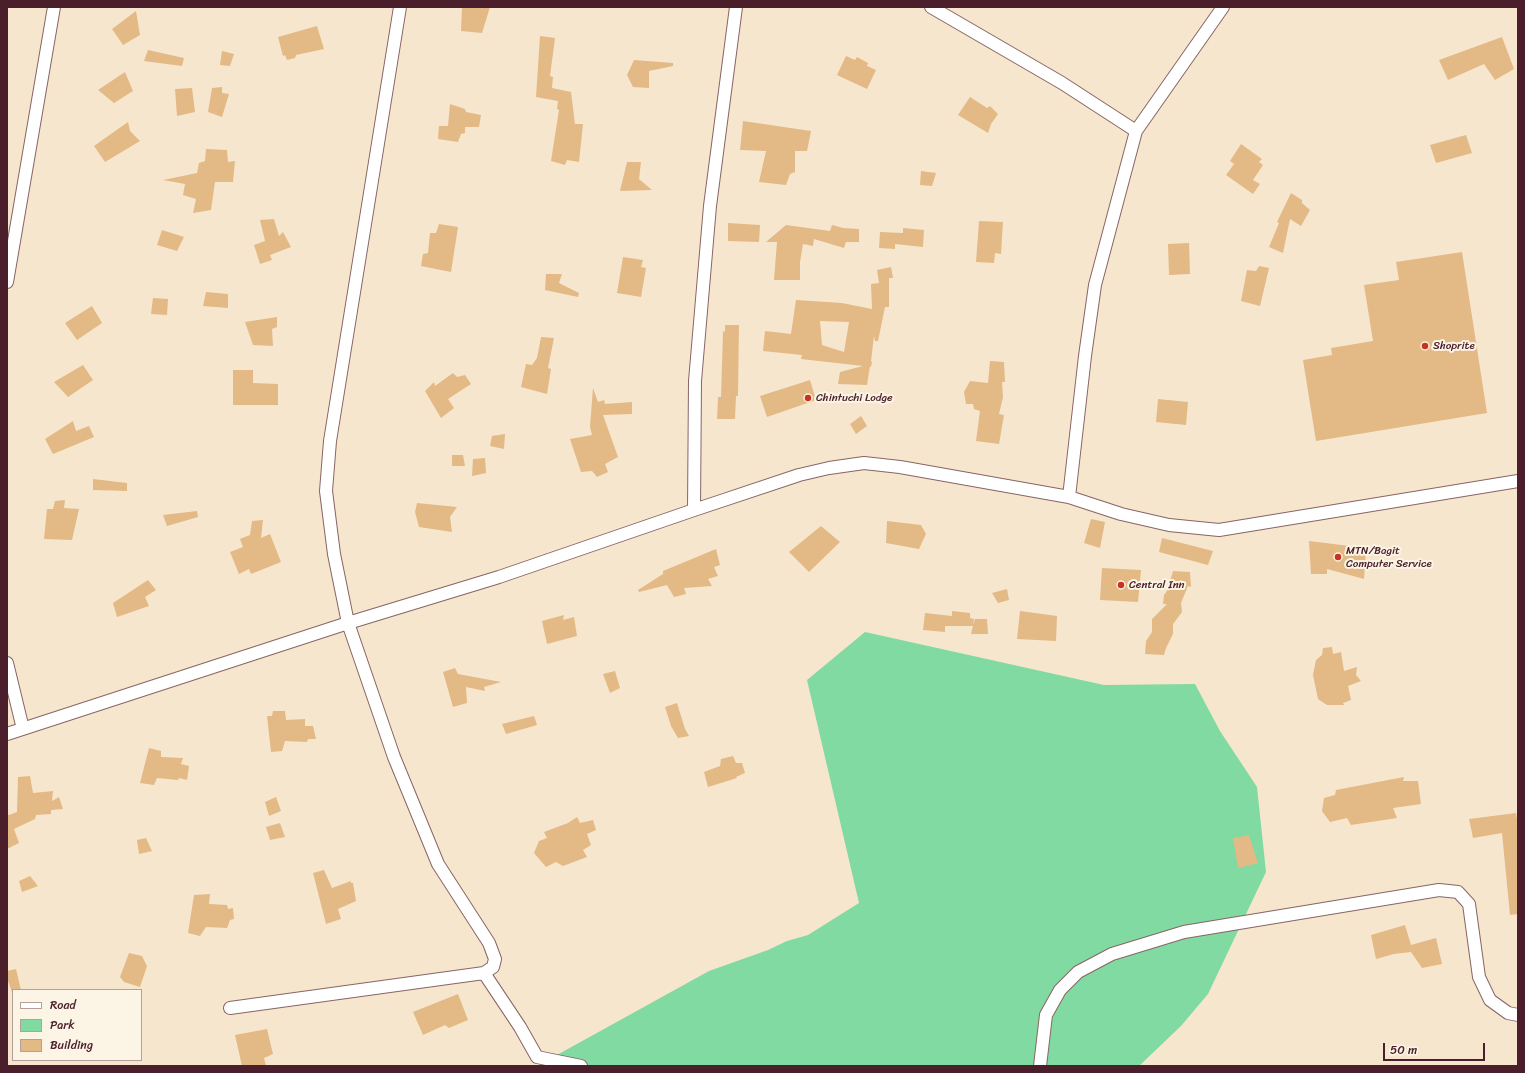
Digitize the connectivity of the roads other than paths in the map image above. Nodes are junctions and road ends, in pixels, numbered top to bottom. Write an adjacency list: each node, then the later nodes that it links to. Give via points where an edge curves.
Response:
1 (54, 7): 7 (street)
2 (400, 7): 11 (street, via 330,441 326,492 334,554)
3 (736, 7): 10 (street, via 710,206 695,381)
4 (931, 7): 6 (street, via 1062,83)
5 (1223, 7): 6 (street)
6 (1136, 131): 9 (street, via 1096,285)
7 (7, 282)
8 (1518, 482): 9 (street, via 1219,530 1169,526)
9 (1069, 497): 10 (street, via 864,463 799,476)
10 (694, 510): 11 (street, via 499,577)
11 (348, 623): 13 (street); 15 (street, via 394,757 438,864 489,943 495,959 493,967)
12 (7, 663): 13 (street)
13 (23, 729): 14 (street)
14 (7, 734)
15 (484, 973): 16 (street); 18 (street, via 537,1057)
16 (230, 1008)
17 (1518, 1014): 19 (street, via 1508,1013 1490,1000 1479,977 1469,904 1458,892 1440,890 1184,932 1112,954 1078,972 1060,990 1046,1015)
18 (580, 1066)
19 (1040, 1066)

